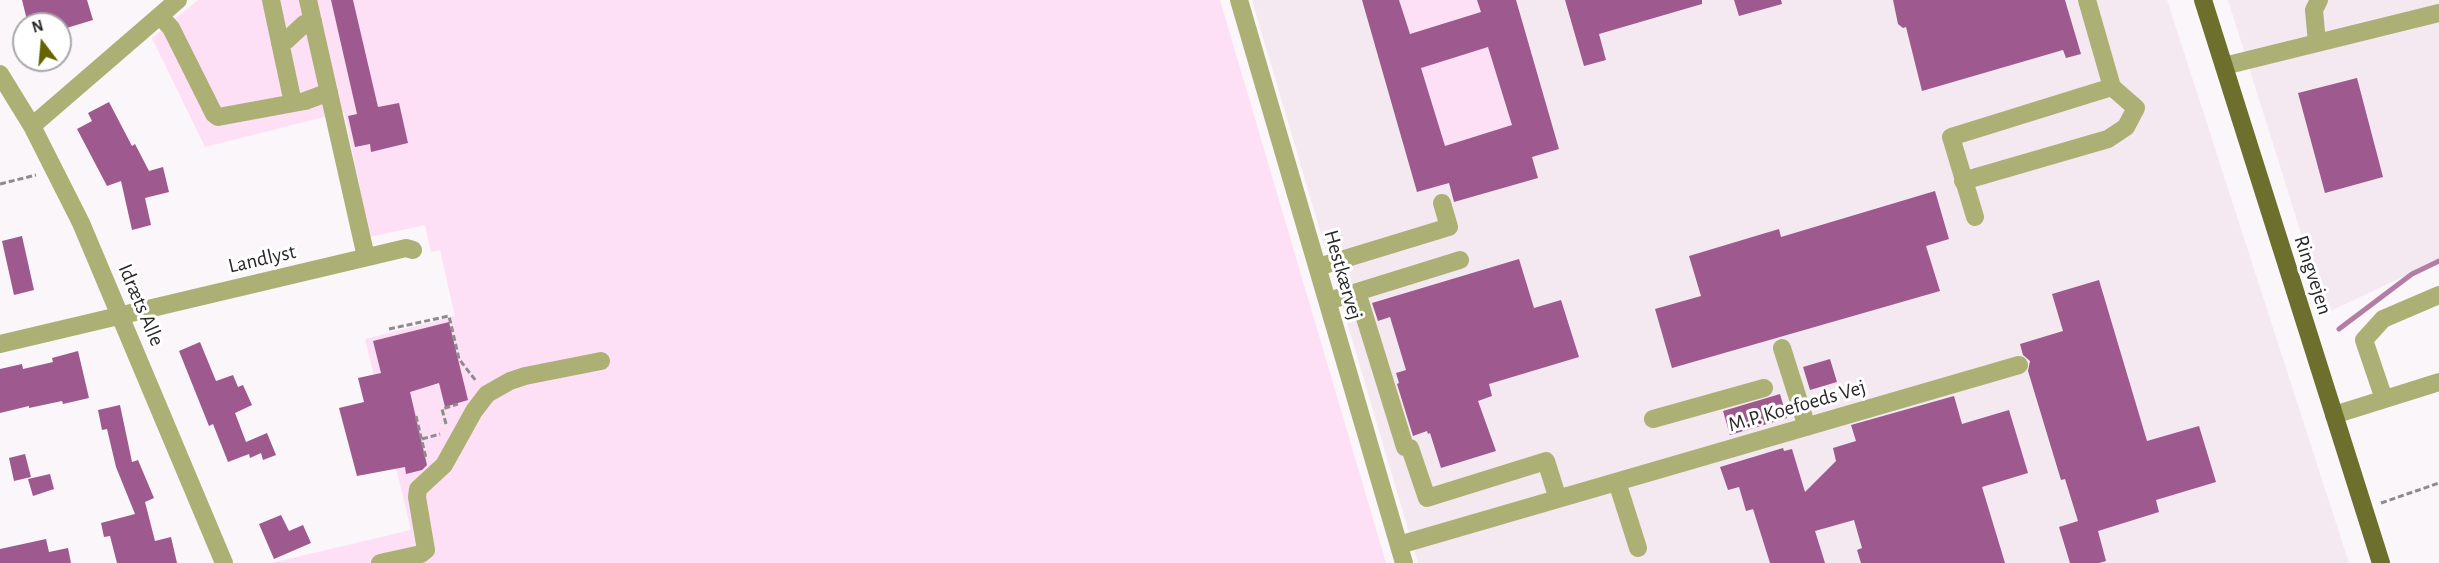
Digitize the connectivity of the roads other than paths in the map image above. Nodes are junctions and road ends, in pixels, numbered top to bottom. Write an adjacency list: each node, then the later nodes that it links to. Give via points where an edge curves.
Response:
1 (178, 0): 9 (street)
2 (271, 0): 11 (street)
3 (308, 0): 10 (street)
4 (1239, 0): 25 (street, Hestkærvej)
5 (2087, 0): 15 (street)
6 (2203, 0): 13 (main road, Ringvejen)
7 (2319, 0): 12 (street, via 2314,10)
8 (2439, 13): 12 (street)
9 (160, 15): 17 (street, via 218,117); 18 (street)
10 (313, 21): 11 (street); 16 (street)
11 (280, 43): 17 (street)
12 (2317, 43): 13 (street)
13 (2224, 66): 37 (main road, Ringvejen)
14 (0, 74): 18 (street, Idræts Alle)
15 (2112, 87): 19 (street, via 1951,137); 19 (street, via 2136,108 2126,127 2108,139)
16 (329, 92): 17 (street); 23 (street)
17 (293, 103)
18 (32, 126): 29 (street, Idræts Alle)
19 (1963, 181): 21 (street)
20 (1442, 203): 25 (street, via 1449,228)
21 (1975, 217)
22 (413, 250): 23 (street, Landlyst, via 406,248)
23 (366, 257): 29 (street, Landlyst)
24 (1461, 260): 26 (street)
25 (1318, 267): 28 (street, Hestkærvej)
26 (1357, 292): 28 (street); 41 (street, via 1405,447 1410,448 1426,498 1546,460)
27 (2439, 295): 36 (street, via 2383,319 2364,340)
28 (1328, 301): 42 (street, Hestkærvej)
29 (122, 315): 30 (street, Landlyst); 44 (street, Idræts Alle)
30 (0, 344)
31 (1782, 348): 39 (street)
32 (601, 361): 45 (street, via 525,376 487,394 444,465 417,492 426,550)
33 (2019, 365): 39 (street, M.P. Koefoeds Vej, via 1992,381)
34 (2439, 382): 36 (street)
35 (1764, 388): 38 (street)
36 (2384, 399): 37 (street)
37 (2334, 415): 47 (main road, Ringvejen)
38 (1653, 419)
39 (1807, 427): 40 (street, M.P. Koefoeds Vej)
40 (1617, 482): 41 (street, M.P. Koefoeds Vej); 43 (street)
41 (1558, 499): 42 (street, M.P. Koefoeds Vej)
42 (1399, 545): 46 (street, Hestkærvej)
43 (1638, 548)
44 (224, 563)
45 (380, 563)
46 (1404, 563)
47 (2381, 563)

